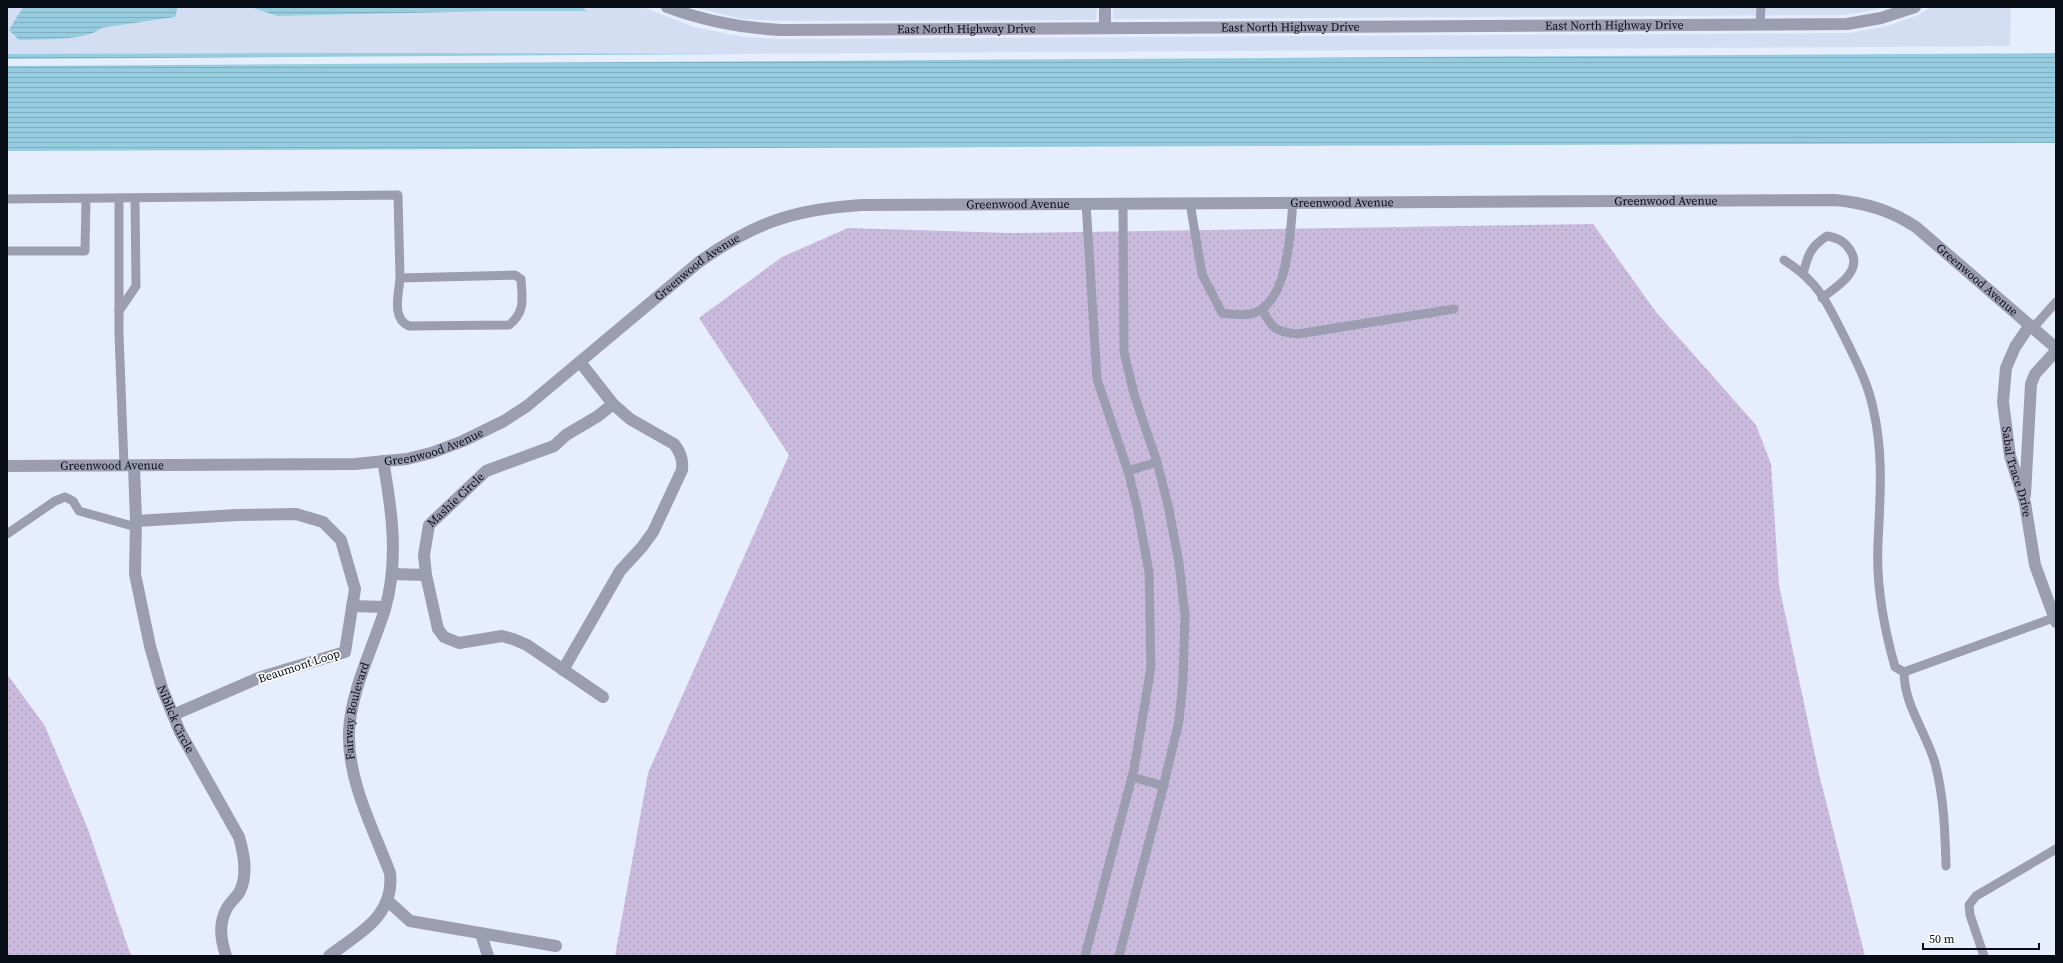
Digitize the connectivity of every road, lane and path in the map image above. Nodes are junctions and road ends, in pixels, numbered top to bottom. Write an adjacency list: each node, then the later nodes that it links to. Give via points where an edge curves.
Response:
1 (667, 7): 6 (street, East North Highway Drive, via 696,18 743,28 781,30)
2 (1105, 7): 6 (street)
3 (1761, 7): 5 (lane)
4 (1915, 7): 5 (street, East North Highway Drive, via 1881,18 1847,24)
5 (1760, 24): 6 (street, East North Highway Drive)
6 (1104, 28)
7 (118, 198): 8 (lane); 10 (lane); 17 (lane)
8 (135, 198): 16 (lane); 20 (lane, via 398,195)
9 (7, 199): 10 (lane)
10 (86, 199): 15 (lane, via 85,251)
11 (1293, 202): 14 (street, Greenwood Avenue); 23 (lane, via 1287,261 1277,290); 26 (street, Greenwood Avenue, via 1857,202 1882,209 1916,228)
12 (1086, 203): 13 (street, Greenwood Avenue); 29 (street, Greenwood Avenue, via 862,205 828,207 774,220 726,243 699,262); 35 (lane, via 1097,379)
13 (1123, 203): 14 (street, Greenwood Avenue); 32 (lane, via 1124,352 1134,394)
14 (1190, 203): 23 (lane, via 1202,274 1222,313 1251,314)
15 (7, 250)
16 (135, 254): 17 (lane); 25 (lane, via 136,286)
17 (119, 255): 25 (lane)
18 (1784, 260): 19 (lane)
19 (1803, 274): 21 (lane); 21 (lane, via 1806,260 1815,244 1827,236 1842,240 1848,246 1854,255 1853,269 1844,282)
20 (400, 278): 20 (lane, via 516,275 521,279 522,307 519,316 509,325 409,326 403,324 398,317)
21 (1822, 298): 45 (lane, via 1856,360 1874,408 1882,489 1879,573 1892,656 1895,667)
22 (2056, 302): 26 (lane)
23 (1262, 309): 24 (lane, via 1269,323 1280,333 1298,334)
24 (1454, 309)
25 (119, 311): 34 (lane)
26 (2031, 327): 27 (street, Greenwood Avenue); 36 (street, Sabal Trace Drive, via 2009,357 2003,380 2008,448)
27 (2056, 348)
28 (2056, 351): 36 (street, via 2035,374 2031,384)
29 (580, 362): 30 (street); 31 (street, Greenwood Avenue, via 527,406 485,432 431,453)
30 (613, 404): 40 (street, Mashie Circle, via 566,435 554,446 496,466 477,478 429,525 424,555); 44 (street, via 630,420 674,444 679,450 682,470 653,532 620,571)
31 (383, 462): 34 (street, Greenwood Avenue); 39 (street, Fairway Boulevard, via 393,532)
32 (1157, 462): 35 (lane); 49 (lane, via 1179,563 1185,615 1183,681 1178,721)
33 (7, 466): 34 (street, Greenwood Avenue)
34 (129, 466): 37 (street, Niblick Circle)
35 (1128, 471): 48 (lane, via 1149,572 1151,667)
36 (2024, 503): 43 (street, Sabal Trace Drive, via 2035,565)
37 (136, 524): 38 (lane, via 79,511 73,501 65,497 55,501); 41 (street, Beaumont Loop, via 237,515 296,514 323,522 341,540 355,589); 47 (street, Niblick Circle, via 135,574 150,646)
38 (7, 534)
39 (392, 574): 40 (street); 42 (street, Fairway Boulevard)
40 (426, 575): 44 (street, Mashie Circle, via 438,629 444,637 459,643 502,636 513,638)
41 (352, 606): 42 (street); 47 (street, Beaumont Loop, via 345,652 261,677)
42 (385, 607): 52 (street, Fairway Boulevard, via 354,701 349,730 353,774 390,873)
43 (2056, 619): 45 (lane)
44 (563, 670): 46 (street, Mashie Circle)
45 (1904, 672): 51 (lane, via 1909,703 1929,748 1937,777 1945,826)
46 (603, 697)
47 (173, 715): 55 (street, Niblick Circle, via 196,764 239,837 244,853 242,885 226,909 222,922 221,932)
48 (1132, 777): 49 (lane); 58 (lane)
49 (1164, 786): 59 (lane)
50 (2056, 849): 60 (lane, via 1976,896 1969,905)
51 (1946, 866)
52 (388, 901): 53 (street, via 410,921); 56 (street, Fairway Boulevard, via 375,920)
53 (481, 934): 54 (street); 57 (street)
54 (556, 946)
55 (226, 956)
56 (328, 956)
57 (488, 956)
58 (1085, 956)
59 (1119, 956)
60 (1984, 956)

